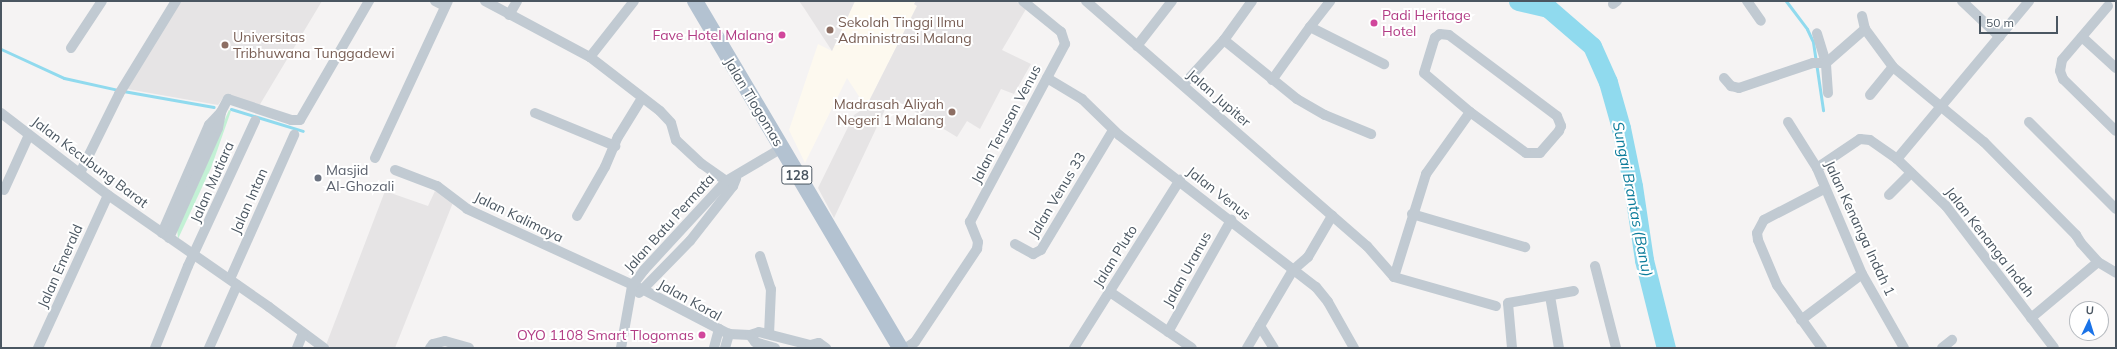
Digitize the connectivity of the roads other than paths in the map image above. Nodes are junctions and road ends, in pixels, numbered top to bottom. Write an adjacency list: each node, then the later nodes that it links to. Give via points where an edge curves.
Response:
1 (102, 1): 29 (street)
2 (176, 1): 60 (street, via 120,91)
3 (369, 1): 73 (street, via 300,120 291,120 228,99 209,125)
4 (435, 1): 16 (street)
5 (485, 1): 19 (street)
6 (517, 1): 19 (street)
7 (634, 1): 30 (street)
8 (694, 1): 55 (main road, Jalan Tlogomas / 128)
9 (1023, 1): 35 (street, Jalan Terusan Venus, via 1061,32 1065,41)
10 (1172, 1): 28 (street)
11 (1252, 1): 27 (street)
12 (1330, 1): 22 (street)
13 (1747, 1): 21 (street)
14 (1962, 1): 25 (street)
15 (2029, 1): 25 (street)
16 (446, 3): 56 (street)
17 (1092, 3): 28 (street, Jalan Jupiter)
18 (2108, 6): 26 (street)
19 (509, 15): 30 (street)
20 (1862, 16): 23 (street)
21 (1761, 21)
22 (1310, 27): 32 (street); 37 (street)
23 (1865, 29): 31 (street); 33 (street)
24 (1817, 33): 31 (street)
25 (2000, 37): 42 (street)
26 (2082, 37): 34 (street); 50 (street, via 2062,60 2061,76)
27 (1224, 40): 37 (street); 38 (street)
28 (1136, 46): 38 (street, Jalan Jupiter)
29 (71, 48)
30 (590, 57): 41 (street)
31 (1821, 63): 36 (street, via 1739,88 1731,86); 39 (street)
32 (1384, 64)
33 (1893, 67): 40 (street); 42 (street)
34 (2116, 68)
35 (1047, 78): 49 (street, Jalan Venus, via 1082,99); 116 (street, Jalan Terusan Venus, via 970,222 978,245 915,342)
36 (1724, 78)
37 (1272, 80): 51 (street, via 1314,110)
38 (1183, 85): 71 (street, Jalan Jupiter)
39 (1828, 93)
40 (1870, 95)
41 (642, 98): 54 (street); 63 (street, via 666,117 676,140 702,164)
42 (1942, 108): 57 (street); 78 (street, via 1984,142 2076,235)
43 (1470, 112): 43 (street, via 1424,72 1435,38 1440,34 1449,35 1557,116 1561,126 1540,153 1531,155); 69 (street, via 1426,174)
44 (1, 113): 52 (street, Jalan Kecubung Barat)
45 (535, 113): 54 (street)
46 (255, 121): 76 (street, Jalan Mutiara)
47 (1788, 122): 58 (street, Jalan Kenanga Indah 1)
48 (2029, 122): 68 (street)
49 (1113, 130): 62 (street, Jalan Venus); 74 (street, Jalan Venus 33, via 1041,250 1033,254)
50 (2116, 131)
51 (1371, 134)
52 (29, 135): 60 (street, Jalan Kecubung Barat); 65 (street)
53 (294, 135): 84 (street, Jalan Intan)
54 (615, 146): 70 (street)
55 (778, 150): 63 (street, Jalan Batu Permata, via 759,159); 115 (main road, Jalan Tlogomas / 128)
56 (375, 158)
57 (1897, 160): 58 (street, Jalan Kenanga Indah, via 1866,139 1857,140); 61 (street, Jalan Kenanga Indah)
58 (1817, 168): 64 (street, Jalan Kenanga Indah 1)
59 (396, 170): 85 (street, Jalan Kalimaya, via 437,186 467,209)
60 (80, 173): 66 (street, Jalan Kecubung Barat)
61 (1911, 173): 67 (street); 92 (street, Jalan Kenanga Indah, via 1946,206)
62 (1180, 180): 72 (street, Jalan Venus); 88 (street, Jalan Pluto)
63 (730, 183): 85 (street, Jalan Batu Permata, via 644,270); 86 (street, Jalan Batu Permata, via 690,240)
64 (1824, 189): 82 (street, Jalan Kenanga Indah 1); 93 (street, via 1764,220 1758,228 1758,240 1770,271)
65 (4, 190)
66 (108, 195): 73 (street, Jalan Kecubung Barat); 104 (street, Jalan Emerald)
67 (1889, 195)
68 (2116, 209)
69 (1412, 214): 75 (street); 83 (street)
70 (577, 216)
71 (1332, 216): 80 (street, via 1308,257); 83 (street, Jalan Jupiter, via 1367,246)
72 (1231, 220): 80 (street, Jalan Venus); 96 (street, Jalan Uranus)
73 (166, 235): 76 (street, Jalan Kecubung Barat)
74 (1016, 244)
75 (1525, 247)
76 (194, 255): 84 (street, Jalan Kecubung Barat); 105 (street, Jalan Mutiara)
77 (760, 256): 99 (street, via 772,294)
78 (2098, 262): 81 (street); 92 (street)
79 (1595, 266): 124 (street)
80 (1293, 270): 94 (street); 121 (street, Jalan Venus, via 1321,293)
81 (2116, 273)
82 (1862, 274): 93 (street); 126 (street, Jalan Kenanga Indah 1)
83 (1394, 276): 91 (street)
84 (233, 282): 97 (street, Jalan Kecubung Barat); 106 (street, Jalan Intan)
85 (632, 286): 86 (street, Jalan Koral); 90 (street, Jalan Batu Permata)
86 (644, 290): 90 (street, Jalan Batu Permata); 95 (street, Jalan Koral)
87 (1574, 291): 89 (street)
88 (1110, 292): 96 (street); 117 (street, Jalan Pluto)
89 (1550, 296): 122 (street, via 1507,305); 123 (street)
90 (629, 299): 110 (street)
91 (1496, 306)
92 (2031, 318): 128 (street, Jalan Kenanga Indah)
93 (1801, 320): 125 (street)
94 (1260, 326): 119 (street); 120 (street)
95 (719, 330): 98 (street); 111 (street, Jalan Koral)
96 (1168, 332): 118 (street)
97 (303, 333): 107 (street); 108 (street, Jalan Kecubung Barat)
98 (729, 334): 100 (street); 112 (street)
99 (769, 334): 100 (street, via 759,332); 103 (street)
100 (750, 335): 113 (street, via 755,342)
101 (1952, 340): 127 (street)
102 (434, 345): 109 (street)
103 (809, 346): 114 (street, via 819,343)
104 (38, 348)
105 (154, 348)
106 (208, 348)
107 (297, 348)
108 (324, 348)
109 (469, 348)
110 (621, 348)
111 (714, 348)
112 (725, 348)
113 (775, 348)
114 (826, 348)
115 (900, 348)
116 (906, 348)
117 (1074, 348)
118 (1192, 348)
119 (1247, 348)
120 (1274, 348)
121 (1354, 348)
122 (1512, 348)
123 (1559, 348)
124 (1616, 348)
125 (1822, 348)
126 (1904, 348)
127 (1942, 348)
128 (2054, 348)

